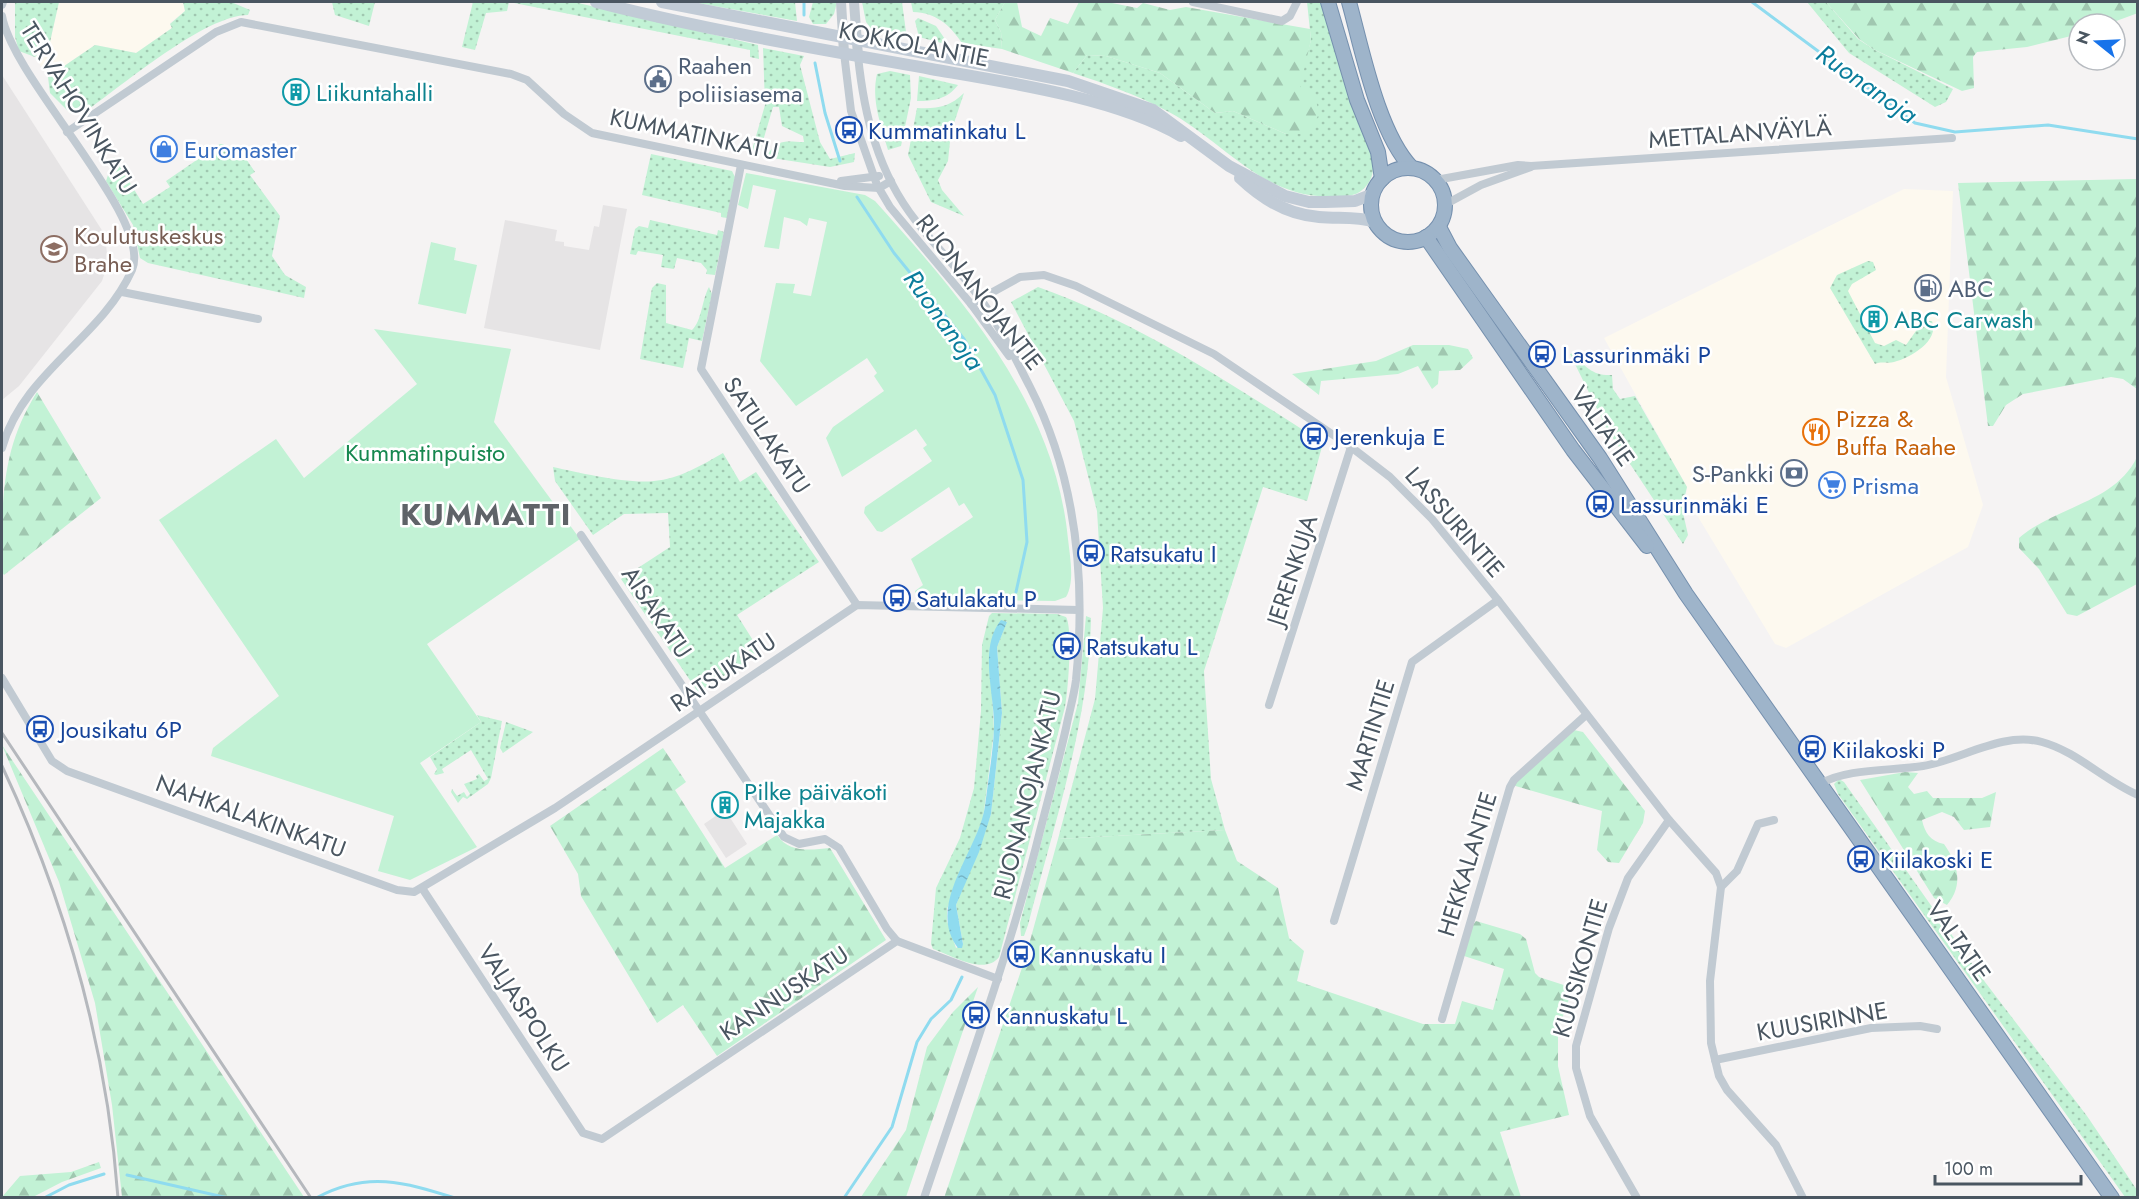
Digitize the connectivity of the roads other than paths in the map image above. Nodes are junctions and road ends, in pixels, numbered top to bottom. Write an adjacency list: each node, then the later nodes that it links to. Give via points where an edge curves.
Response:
1 (596, 2): 12 (main road, KOKKOLANTIE)
2 (662, 2): 10 (main road, KOKKOLANTIE)
3 (841, 2): 10 (street)
4 (854, 2): 11 (street)
5 (1193, 2): 8 (street, via 1282,21)
6 (1329, 2): 23 (highway, via 1357,100 1378,152)
7 (1349, 2): 20 (highway, via 1381,111 1402,157)
8 (1297, 4)
9 (2, 16): 14 (street, TERVAHOVINKATU, via 7,36)
10 (842, 35): 11 (main road, KOKKOLANTIE); 12 (street)
11 (857, 38): 13 (street); 16 (main road, KOKKOLANTIE, via 1068,81 1122,97 1168,119)
12 (844, 53): 13 (main road, KOKKOLANTIE); 21 (street, RUONANOJANTIE, via 851,111)
13 (858, 56): 16 (main road, KOKKOLANTIE, via 1063,95 1147,120); 22 (street, RUONANOJANTIE, via 865,112)
14 (67, 132): 17 (street, KUMMATINKATU, via 216,32 241,22 511,74 526,80 592,133); 32 (street, TERVAHOVINKATU, via 121,212 132,239 134,266)
15 (1952, 138): 19 (street, METTALANVÄYLÄ)
16 (1216, 157): 18 (main road, KOKKOLANTIE)
17 (741, 165): 25 (street, KUMMATINKATU); 42 (street, SATULAKATU, via 701,369)
18 (1228, 166): 27 (main road, KOKKOLANTIE, via 1285,196 1309,202 1355,201); 29 (main road, KOKKOLANTIE, via 1252,189 1291,212)
19 (1531, 166): 24 (street, METTALANVÄYLÄ); 28 (street, METTALANVÄYLÄ, via 1473,188)
20 (1412, 168): 23 (highway, via 1389,173); 24 (highway)
21 (874, 178): 22 (street, KUMMATINKATU); 25 (street, KUMMATINKATU); 26 (street, RUONANOJANTIE)
22 (889, 178): 26 (street); 33 (street, RUONANOJANTIE, via 914,218)
23 (1382, 179): 27 (highway)
24 (1436, 180): 28 (highway)
25 (831, 182): 26 (street, KUMMATINKATU)
26 (879, 188): 34 (street, RUONANOJANTIE, via 906,228)
27 (1373, 194): 29 (highway, via 1371,210)
28 (1446, 204): 30 (highway)
29 (1375, 222): 31 (highway, via 1394,239 1406,242)
30 (1439, 227): 31 (highway); 40 (highway, VALTATIE, via 1449,248 1600,458)
31 (1426, 237): 40 (highway, VALTATIE, via 1573,450)
32 (122, 292): 35 (street); 38 (street, TERVAHOVINKATU, via 26,396 8,426)
33 (980, 298): 34 (street, LASSURINTIE); 36 (street, RUONANOJANTIE); 37 (street, LASSURINTIE, via 1020,277 1032,275 1076,286 1214,354)
34 (971, 304): 36 (street, RUONANOJANTIE)
35 (258, 320)
36 (1034, 394): 43 (street, RUONANOJANKATU, via 1070,500)
37 (1351, 447): 41 (street, LASSURINTIE, via 1418,504); 45 (street, JERENKUJA)
38 (2, 448)
39 (581, 535): 46 (street, AISAKATU)
40 (1686, 594): 48 (highway, VALTATIE)
41 (1498, 600): 47 (street, LASSURINTIE); 54 (street, MARTINTIE, via 1412,662)
42 (857, 605): 43 (street); 46 (street, RATSUKATU)
43 (1079, 610): 56 (street, RUONANOJANKATU, via 1073,693 1023,896)
44 (2, 678): 53 (street, NAHKALAKINKATU, via 52,761 67,771 398,890 414,892)
45 (1269, 705)
46 (701, 711): 53 (street, RATSUKATU, via 555,808); 55 (street, AISAKATU, via 784,837 799,844 825,839 838,848)
47 (1586, 715): 50 (street, LASSURINTIE); 57 (street, HEKKALANTIE, via 1510,787)
48 (1820, 784): 49 (street, via 1844,774 1925,766 1989,746 2033,740 2066,752 2111,783); 64 (highway, VALTATIE)
49 (2138, 795)
50 (1669, 820): 52 (street, LASSURINTIE, via 1716,873); 62 (street, KUUSIKONTIE, via 1628,878 1609,928 1576,1046 1576,1068 1590,1116)
51 (1774, 820): 52 (street, via 1758,824 1737,871)
52 (1721, 887): 59 (street, via 1710,981 1709,1022)
53 (422, 888): 60 (street, VALJASPOLKU, via 583,1133)
54 (1334, 921)
55 (897, 940): 56 (street); 60 (street, KANNUSKATU)
56 (998, 979): 61 (street, RUONANOJANKATU)
57 (1442, 1019)
58 (1937, 1029): 59 (street, KUUSIRINNE, via 1920,1026 1848,1031)
59 (1714, 1060): 63 (street, via 1726,1090 1785,1158)
60 (602, 1138)
61 (924, 1197)
62 (1637, 1197)
63 (1803, 1197)
64 (2112, 1197)

